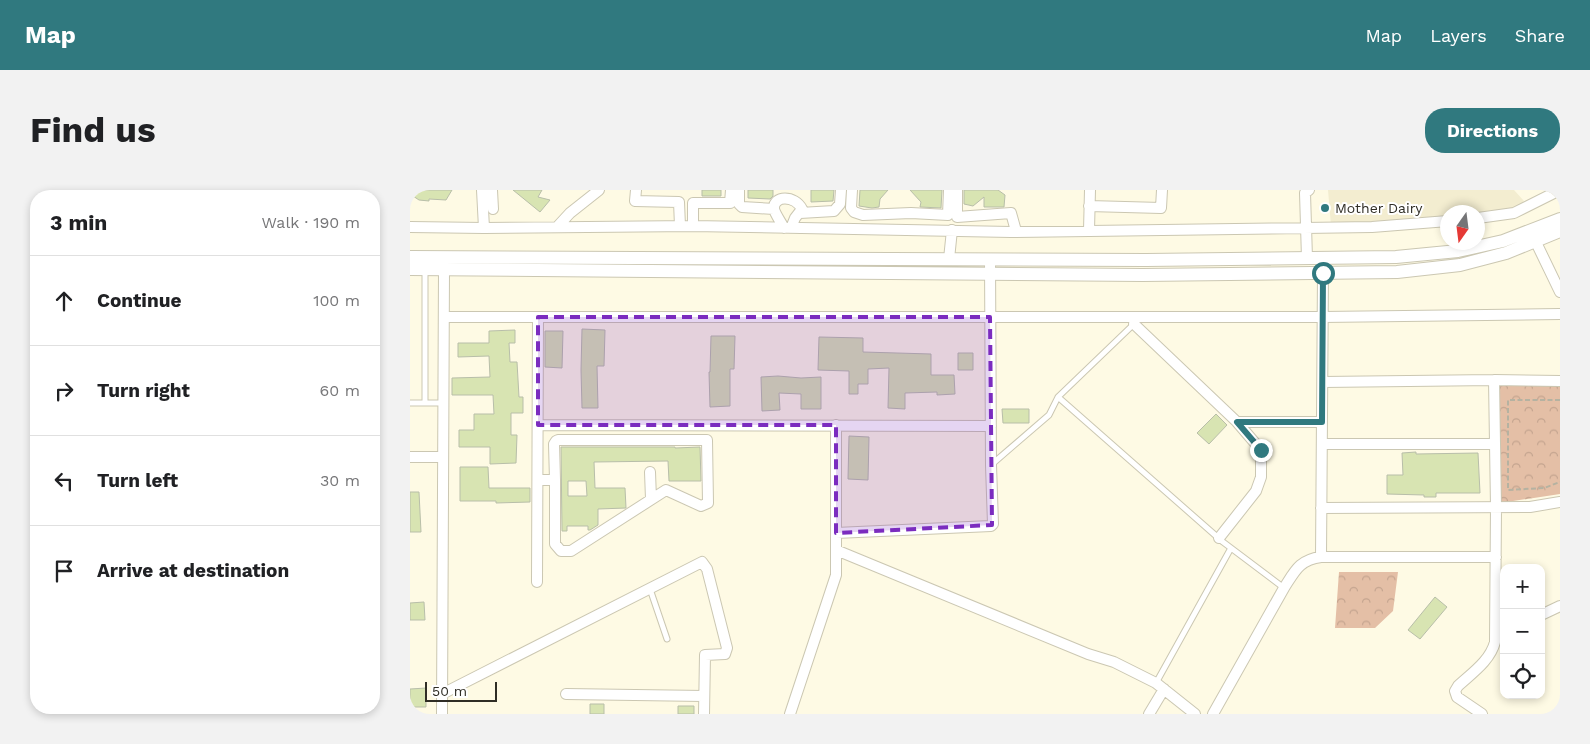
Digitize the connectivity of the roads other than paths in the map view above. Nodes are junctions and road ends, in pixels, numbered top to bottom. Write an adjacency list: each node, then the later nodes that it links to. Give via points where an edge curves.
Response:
1 (482, 190): 31 (street)
2 (492, 190): 18 (street)
3 (599, 190): 26 (street)
4 (636, 190): 15 (street, via 635,200)
5 (731, 190): 16 (street, via 730,203)
6 (739, 190): 19 (street, via 742,207)
7 (840, 190): 20 (street, via 840,204 834,211)
8 (852, 190): 22 (street, via 851,208 854,212)
9 (949, 190): 21 (street, via 948,215)
10 (957, 190): 38 (street, via 957,216 1011,214)
11 (1090, 190): 17 (street)
12 (1162, 190): 17 (street, via 1161,208)
13 (1309, 190): 30 (street, via 1305,193)
14 (1560, 190): 23 (street, via 1514,213)
15 (679, 202): 16 (street); 27 (street)
16 (693, 202): 28 (street)
17 (1089, 206): 36 (street)
18 (493, 209)
19 (774, 209): 20 (street, via 781,199 793,199 800,204); 32 (street)
20 (800, 213): 32 (street)
21 (912, 213): 22 (street); 34 (street)
22 (889, 214): 33 (street)
23 (1485, 217)
24 (1560, 218): 39 (street)
25 (1440, 222): 30 (street, via 1372,227)
26 (558, 226): 27 (street); 31 (street)
27 (680, 226): 28 (street)
28 (694, 226): 32 (street)
29 (410, 227): 31 (street)
30 (1307, 227): 36 (street); 41 (street)
31 (484, 228)
32 (787, 228): 33 (street)
33 (889, 229): 34 (street)
34 (912, 230): 35 (street)
35 (952, 230): 38 (street); 42 (street)
36 (1089, 230): 38 (street)
37 (1560, 231): 39 (street)
38 (1016, 232)
39 (1533, 236): 41 (street, via 1458,251 1396,257); 47 (street, via 1506,253 1460,265 1397,272); 49 (street)
40 (410, 257): 42 (street)
41 (1307, 258): 43 (street)
42 (950, 259): 43 (street)
43 (990, 259): 48 (street)
44 (410, 270): 45 (street)
45 (425, 270): 46 (street); 61 (lane)
46 (444, 270): 48 (street); 51 (street)
47 (1323, 273): 48 (street); 54 (street)
48 (990, 274): 53 (street)
49 (1560, 292)
50 (1560, 314): 54 (street)
51 (444, 317): 52 (street); 62 (street)
52 (538, 317): 53 (street); 65 (street)
53 (990, 317): 55 (street); 68 (street)
54 (1323, 317): 55 (street); 58 (street)
55 (1137, 320): 59 (lane); 63 (street)
56 (1494, 380): 57 (street); 58 (street); 71 (street)
57 (1560, 381)
58 (1323, 382): 64 (street)
59 (1058, 397): 74 (lane, via 1049,415); 85 (lane)
60 (410, 403): 61 (lane)
61 (425, 403): 62 (lane)
62 (444, 403): 73 (street)
63 (1237, 422): 64 (street); 85 (street, via 1261,450 1260,477 1256,491)
64 (1322, 422): 70 (street)
65 (538, 425): 66 (street); 76 (street)
66 (706, 425): 67 (street); 69 (street)
67 (836, 425): 68 (street); 84 (street)
68 (991, 426): 74 (street)
69 (707, 440): 77 (street, via 558,440 554,444); 80 (street, via 708,504 701,506 666,490)
70 (1322, 444): 71 (street); 83 (street)
71 (1495, 444): 82 (street)
72 (410, 457): 73 (street)
73 (444, 457): 98 (street)
74 (991, 464): 84 (street, via 993,522 990,526)
75 (650, 472): 80 (street)
76 (538, 480): 77 (street); 78 (street)
77 (555, 480): 79 (street)
78 (538, 495): 79 (street); 90 (street)
79 (555, 495): 80 (street, via 555,544 561,551 571,551)
80 (651, 499)
81 (1560, 502): 82 (street, via 1530,507)
82 (1496, 507): 83 (street); 89 (street)
83 (1321, 508): 88 (street)
84 (836, 533): 87 (street)
85 (1219, 538): 86 (lane)
86 (1231, 548): 92 (lane); 97 (lane)
87 (836, 550): 97 (street, via 1114,662); 103 (street, via 836,575)
88 (1321, 557): 89 (street); 92 (street, via 1309,558 1301,564)
89 (1496, 557): 95 (street)
90 (537, 582)
91 (650, 588): 96 (lane); 98 (street); 100 (street, via 702,562 707,569 727,648 725,654 705,655)
92 (1284, 588): 106 (street)
93 (1560, 606): 94 (street)
94 (1545, 613)
95 (1500, 634): 107 (street, via 1488,659 1455,692 1457,697)
96 (667, 639)
97 (1160, 686): 104 (street); 105 (street)
98 (442, 694): 101 (street)
99 (566, 694): 100 (street)
100 (704, 696): 102 (street)
101 (442, 714)
102 (704, 714)
103 (790, 714)
104 (1149, 714)
105 (1195, 714)
106 (1213, 714)
107 (1482, 714)

